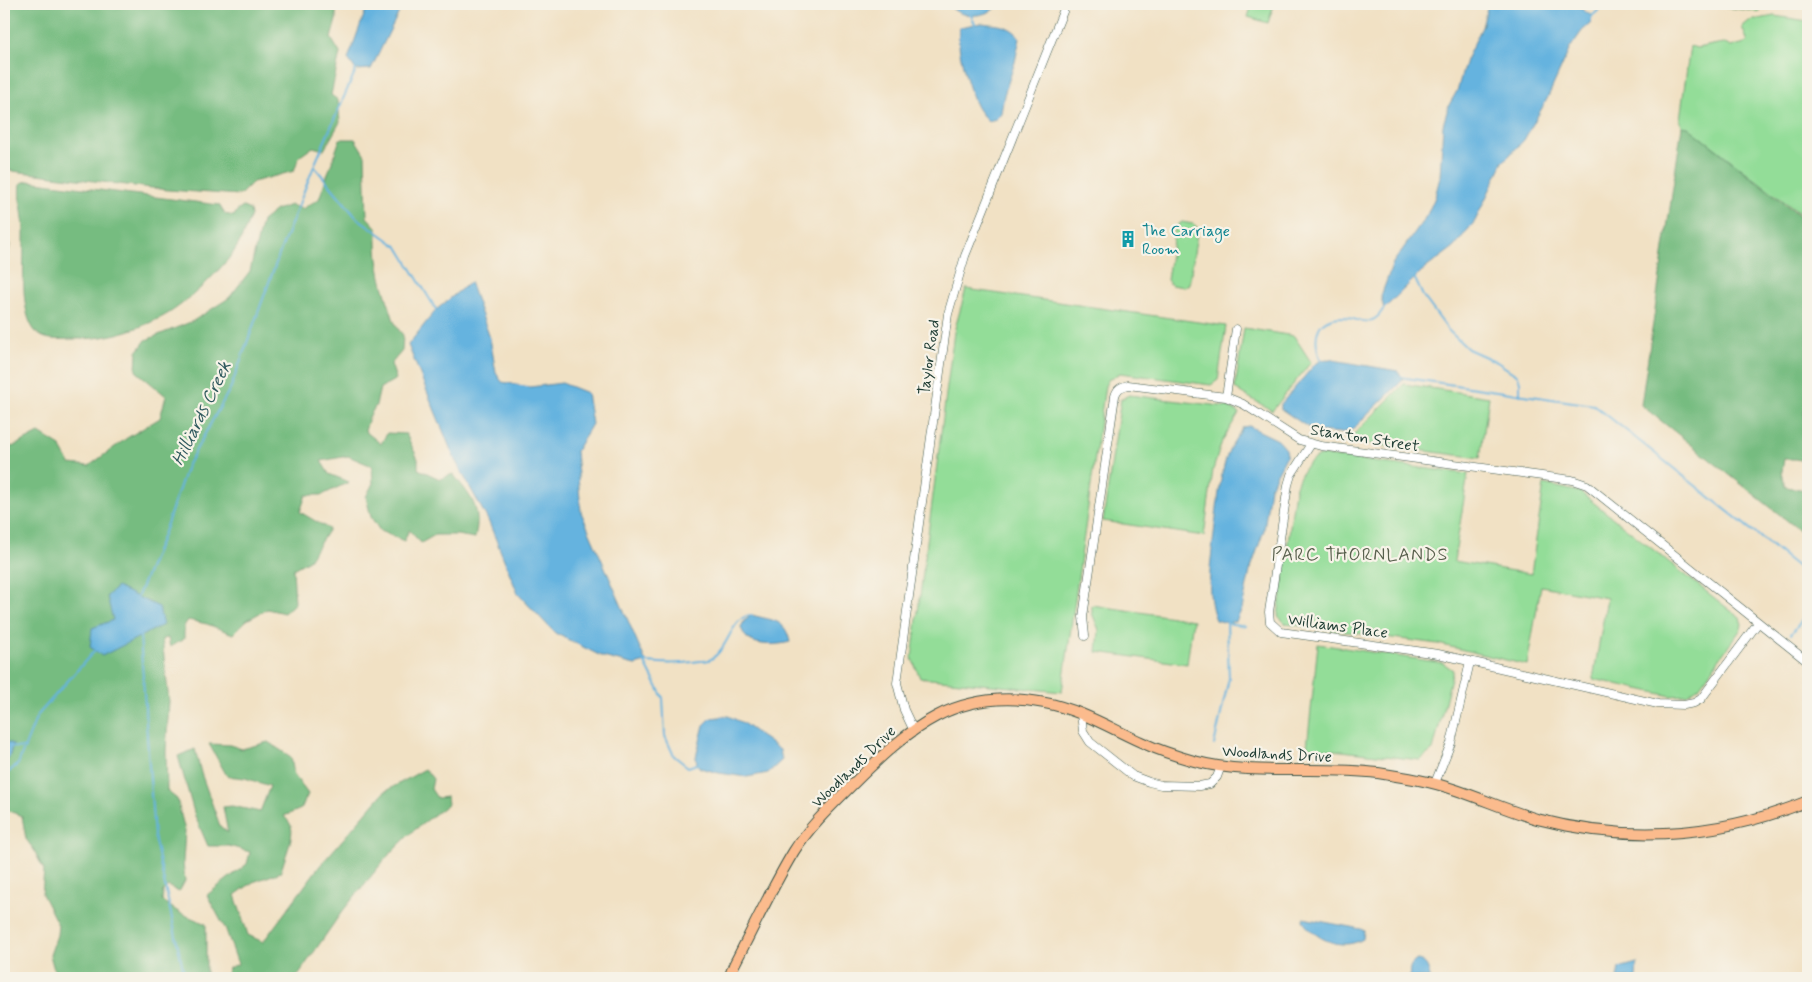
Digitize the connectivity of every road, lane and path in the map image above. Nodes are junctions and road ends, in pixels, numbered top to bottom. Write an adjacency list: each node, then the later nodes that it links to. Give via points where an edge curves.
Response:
1 (1066, 4): 10 (street, Taylor Road, via 965,256 948,314 897,683)
2 (1236, 329): 3 (street)
3 (1226, 397): 4 (street, Stanton Street); 6 (street, Stanton Street, via 1128,385 1117,390 1084,617)
4 (1311, 444): 5 (street, Stanton Street, via 1572,480 1587,485); 7 (street, Williams Place, via 1288,485 1270,622 1281,632 1438,654)
5 (1758, 623): 7 (street, Williams Place, via 1701,699 1684,705 1658,704); 8 (street, Stanton Street)
6 (1085, 636)
7 (1470, 662): 12 (street, via 1451,743)
8 (1808, 662)
9 (1081, 714): 10 (main road, Woodlands Drive, via 1034,701 1008,699 958,707); 11 (main road, Woodlands Drive, via 1166,752); 11 (street, via 1082,732 1090,742 1133,776 1149,782 1161,785 1210,784)
10 (913, 729): 14 (main road, Woodlands Drive, via 832,805 796,847)
11 (1221, 766): 12 (main road, Woodlands Drive, via 1372,773)
12 (1435, 783): 13 (main road, Woodlands Drive, via 1535,818 1586,829 1634,834 1680,833 1731,826)
13 (1808, 801)
14 (729, 978)

